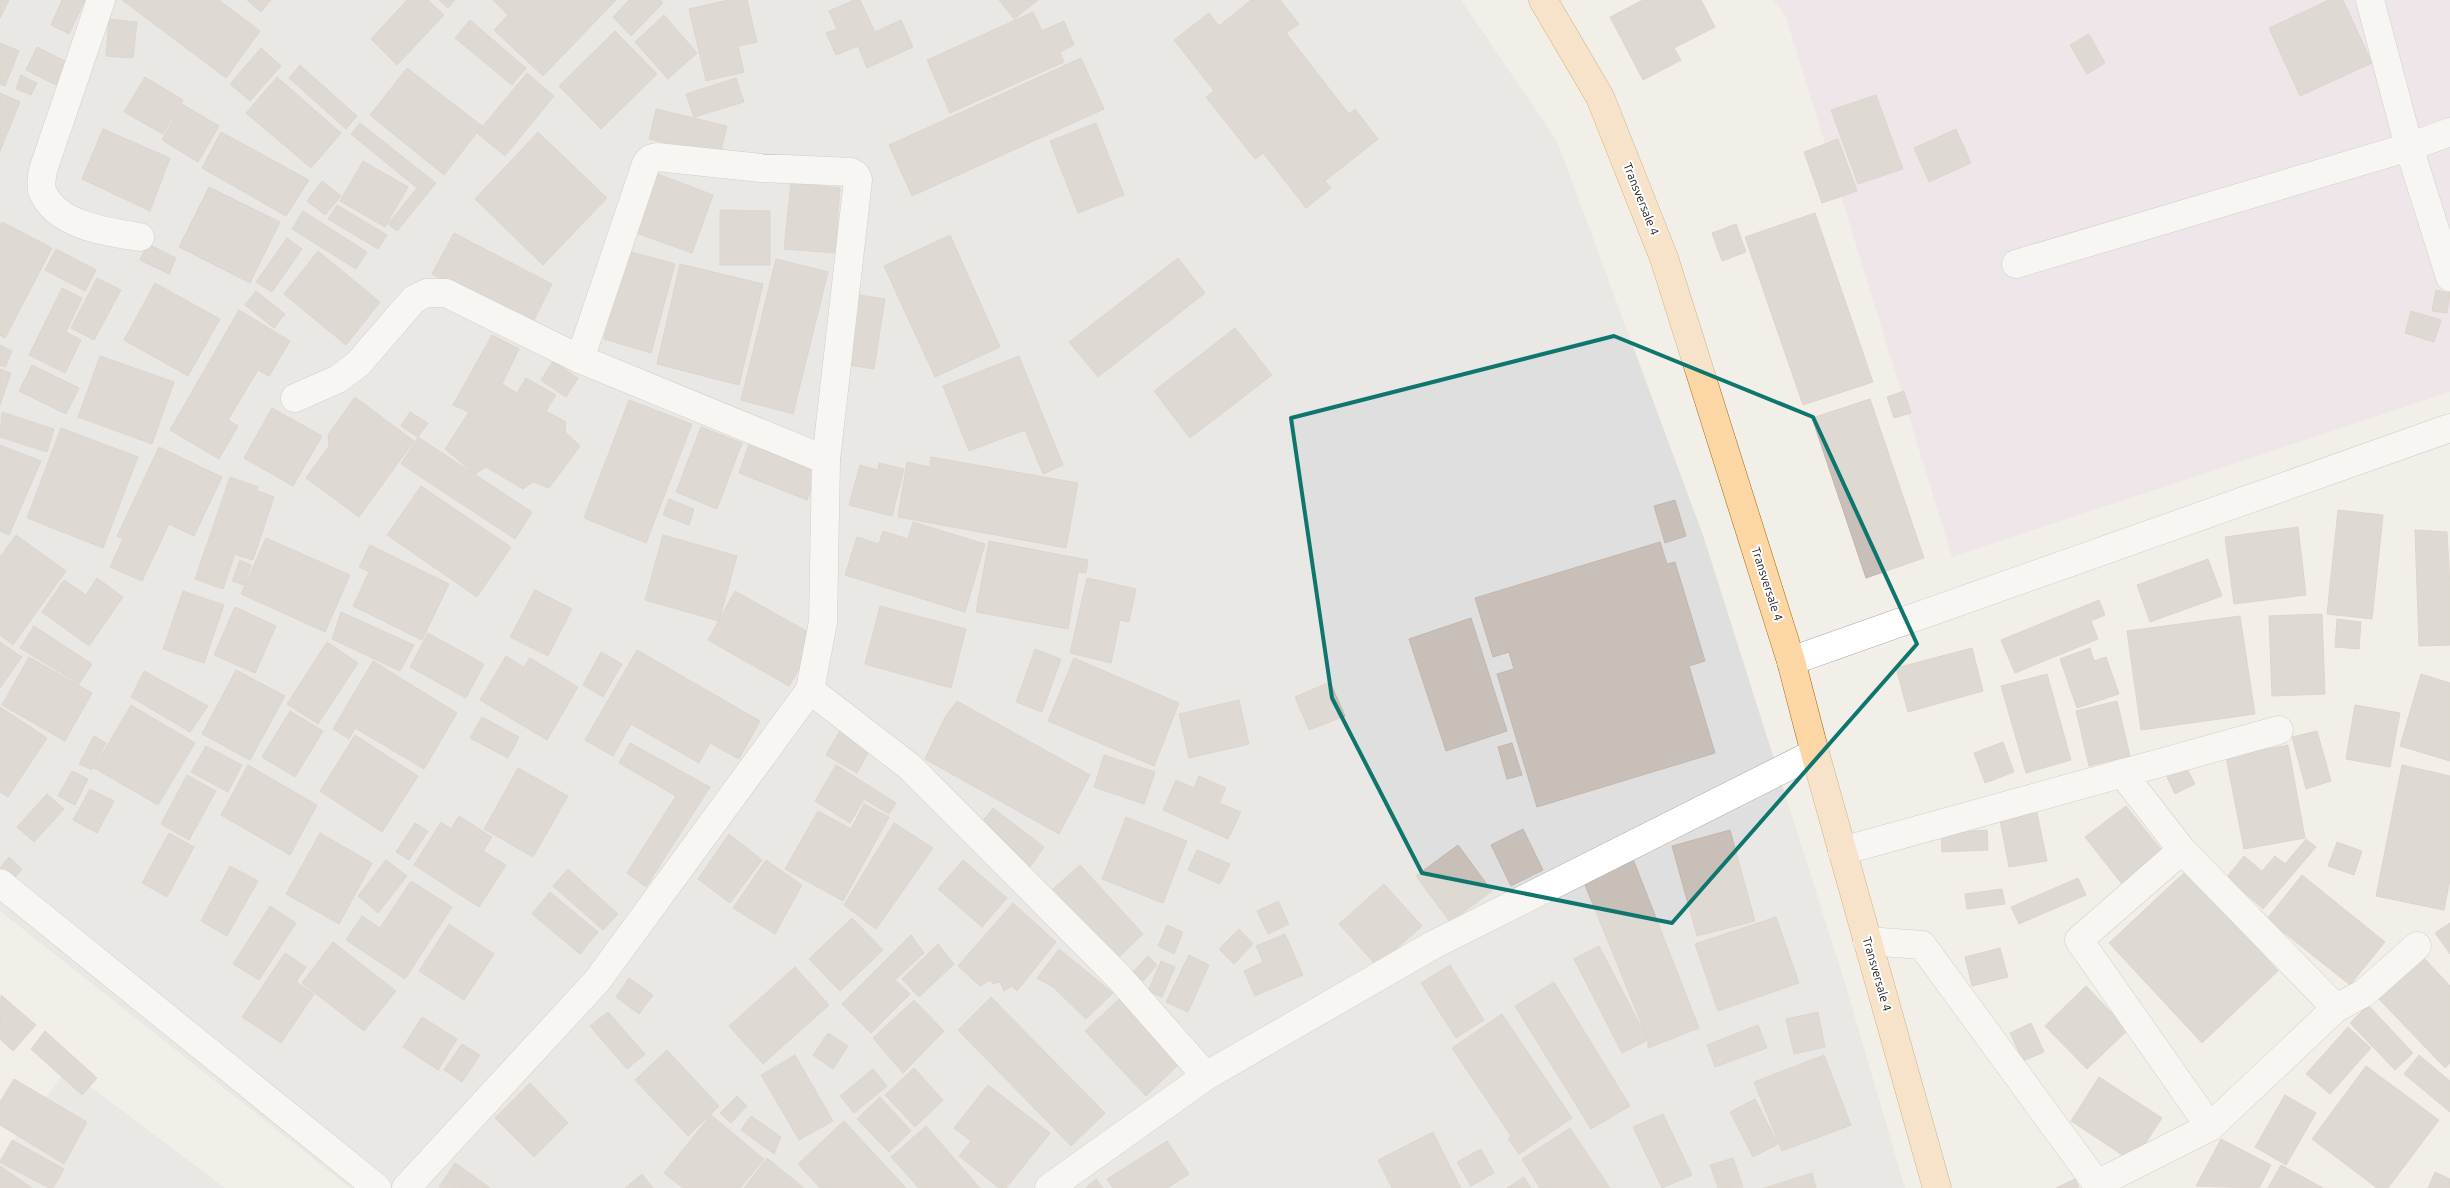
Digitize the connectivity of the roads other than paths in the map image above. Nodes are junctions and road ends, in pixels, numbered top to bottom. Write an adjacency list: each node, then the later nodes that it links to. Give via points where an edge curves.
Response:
1 (101, 0): 6 (street, via 43,170 42,192 53,208 89,229)
2 (1544, 0): 13 (main road, Transversale 4, via 1600,97 1664,258)
3 (2370, 0): 5 (street)
4 (2450, 132): 5 (street)
5 (2409, 147): 7 (street); 8 (street)
6 (140, 237)
7 (2016, 264)
8 (2450, 277)
9 (580, 360): 10 (street, via 446,293 426,293 414,299 358,364 338,379); 12 (street); 12 (street, via 650,159 851,172 858,180)
10 (296, 398)
11 (2450, 428): 13 (street)
12 (826, 460): 14 (street, via 823,622)
13 (1791, 661): 16 (main road, Transversale 4)
14 (810, 690): 24 (street, via 910,767 1118,976); 28 (street, via 597,981)
15 (2279, 730): 17 (street)
16 (1814, 753): 19 (main road, Transversale 4); 24 (street, via 1433,945)
17 (2122, 773): 18 (street); 19 (street)
18 (2182, 850): 23 (street); 25 (street, via 2079,940)
19 (1842, 851): 21 (main road, Transversale 4)
20 (0, 883): 27 (street)
21 (1867, 941): 26 (street, via 1922,945); 30 (main road, Transversale 4)
22 (2416, 946): 23 (street, via 2364,993)
23 (2336, 1008): 25 (street)
24 (1206, 1076): 29 (street)
25 (2210, 1127): 26 (street)
26 (2102, 1186)
27 (377, 1188)
28 (406, 1188)
29 (1049, 1188)
30 (1937, 1188)

